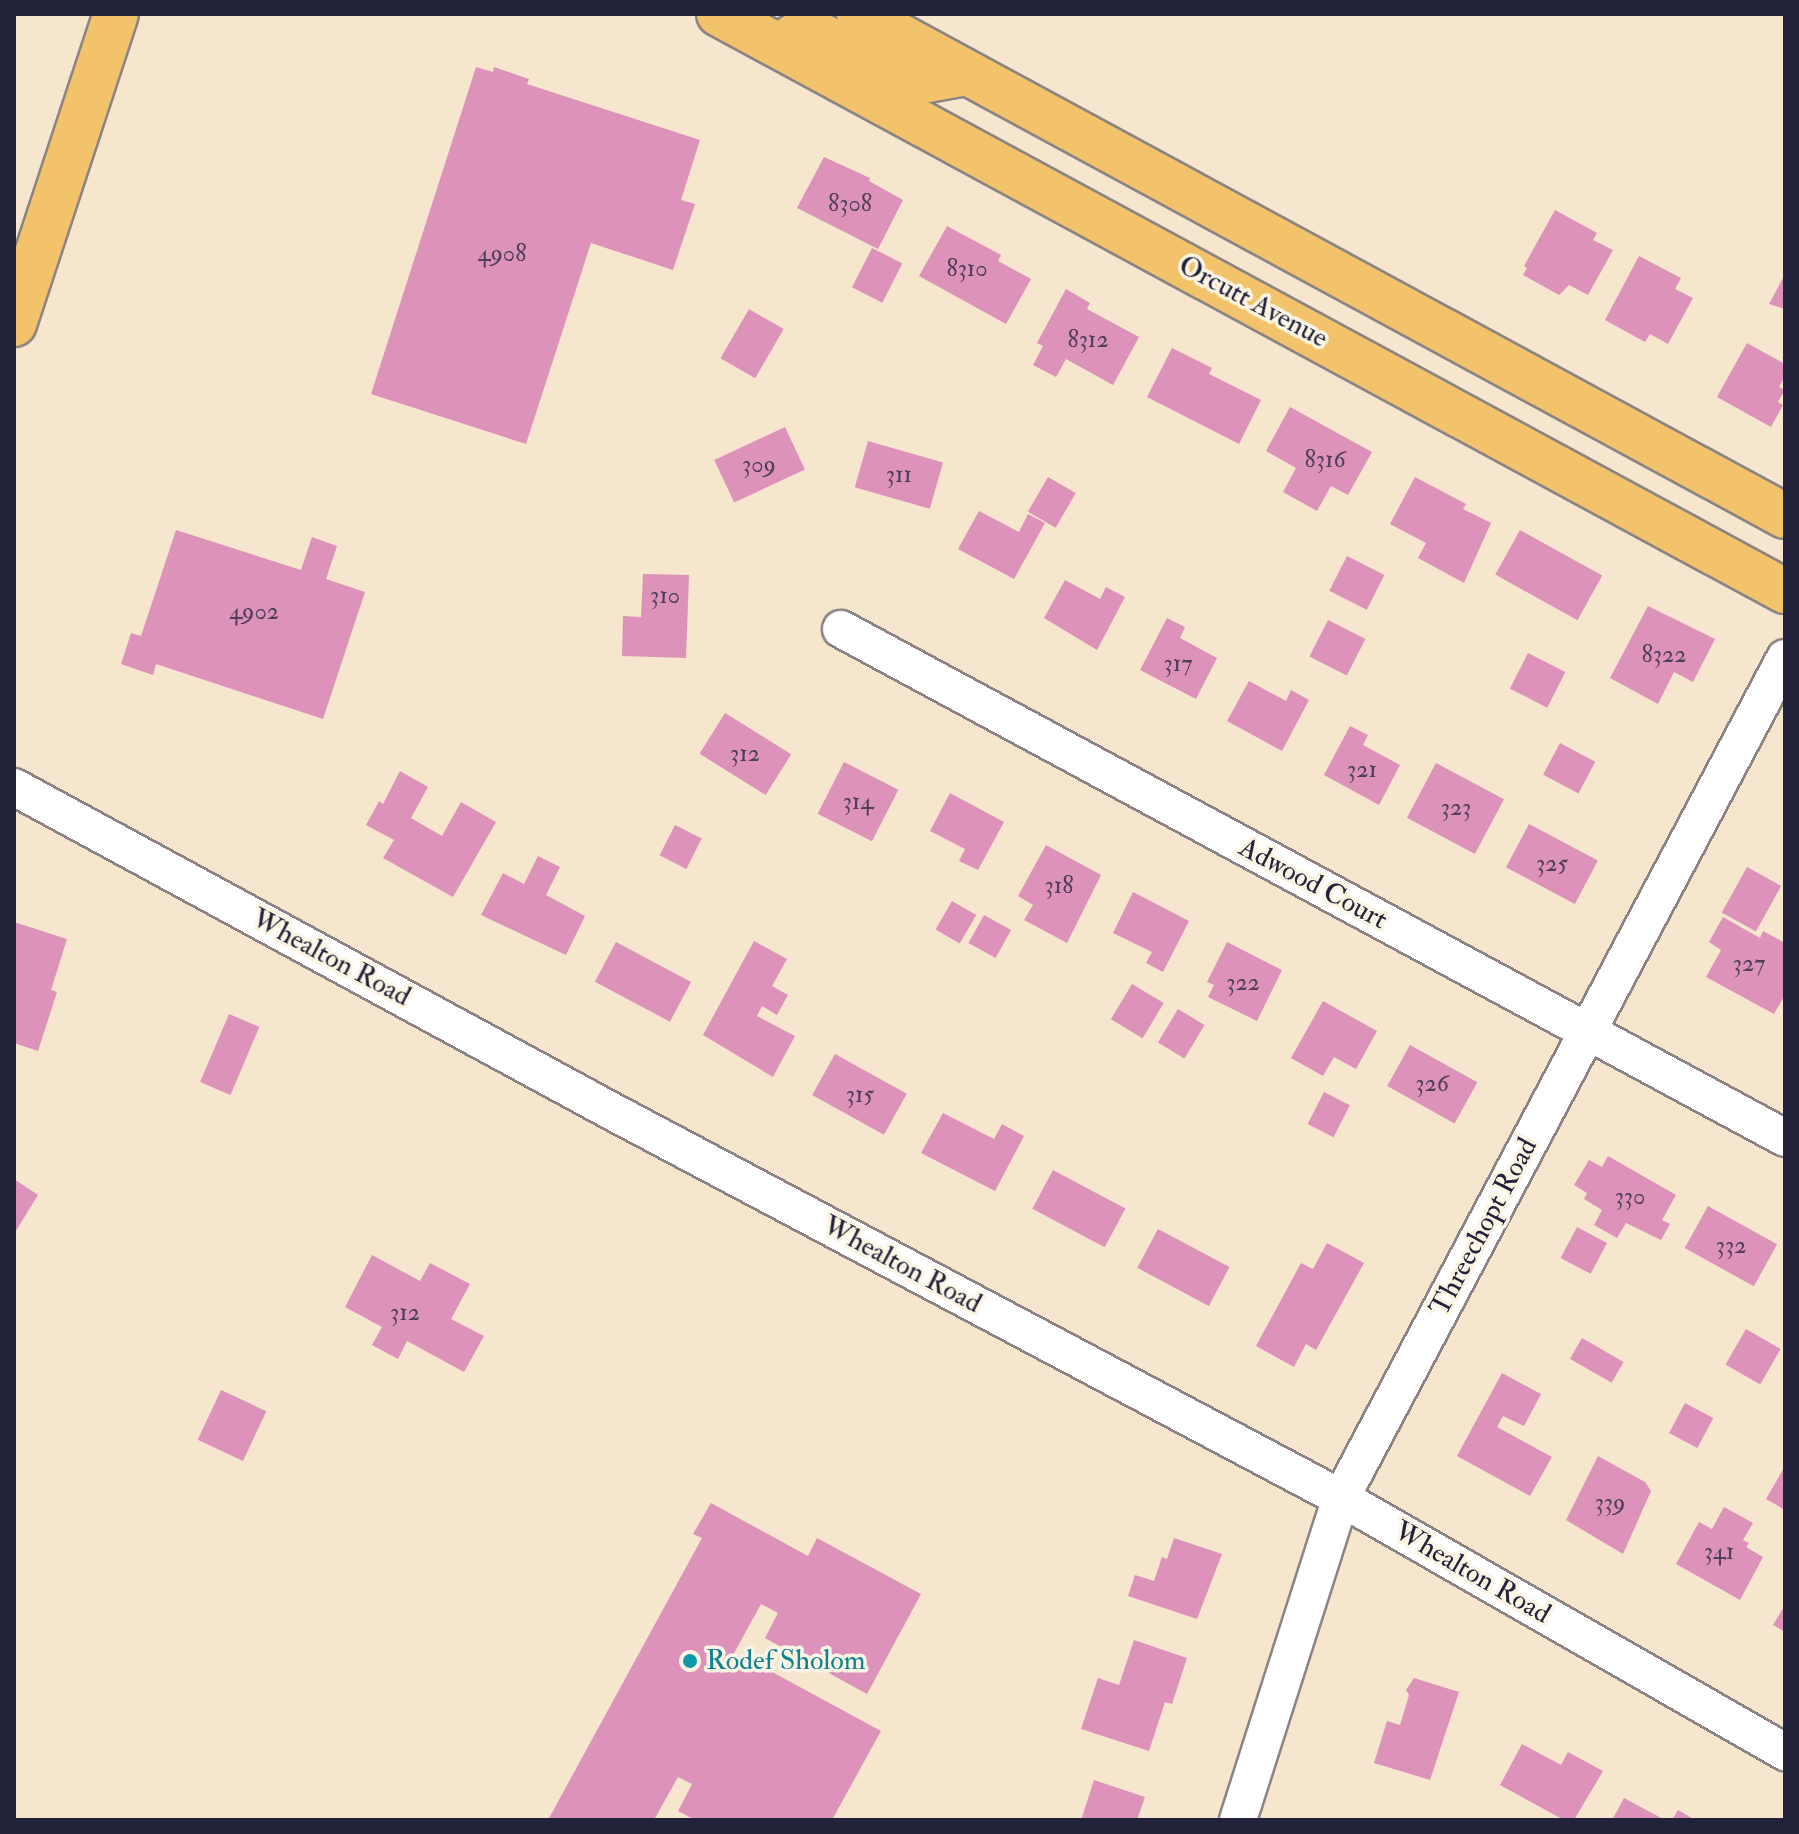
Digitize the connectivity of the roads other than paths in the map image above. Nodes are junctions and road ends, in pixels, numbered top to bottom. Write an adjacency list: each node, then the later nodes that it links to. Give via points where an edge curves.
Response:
1 (116, 14): 6 (main road)
2 (719, 14): 4 (main road, Orcutt Avenue)
3 (859, 14): 5 (main road)
4 (784, 50): 5 (main road, via 801,32 813,32 904,75 927,80); 8 (main road, Orcutt Avenue)
5 (968, 73): 7 (main road)
6 (14, 324)
7 (1785, 516)
8 (1785, 591)
9 (841, 629): 12 (street, Adwood Court)
10 (1785, 658): 12 (street, Threechopt Road)
11 (14, 787): 14 (street, Whealton Road)
12 (1587, 1032): 13 (street, Adwood Court); 14 (street, Threechopt Road)
13 (1785, 1138)
14 (1341, 1498): 15 (street, Whealton Road); 16 (street, Threechopt Road)
15 (1785, 1752)
16 (1238, 1820)

